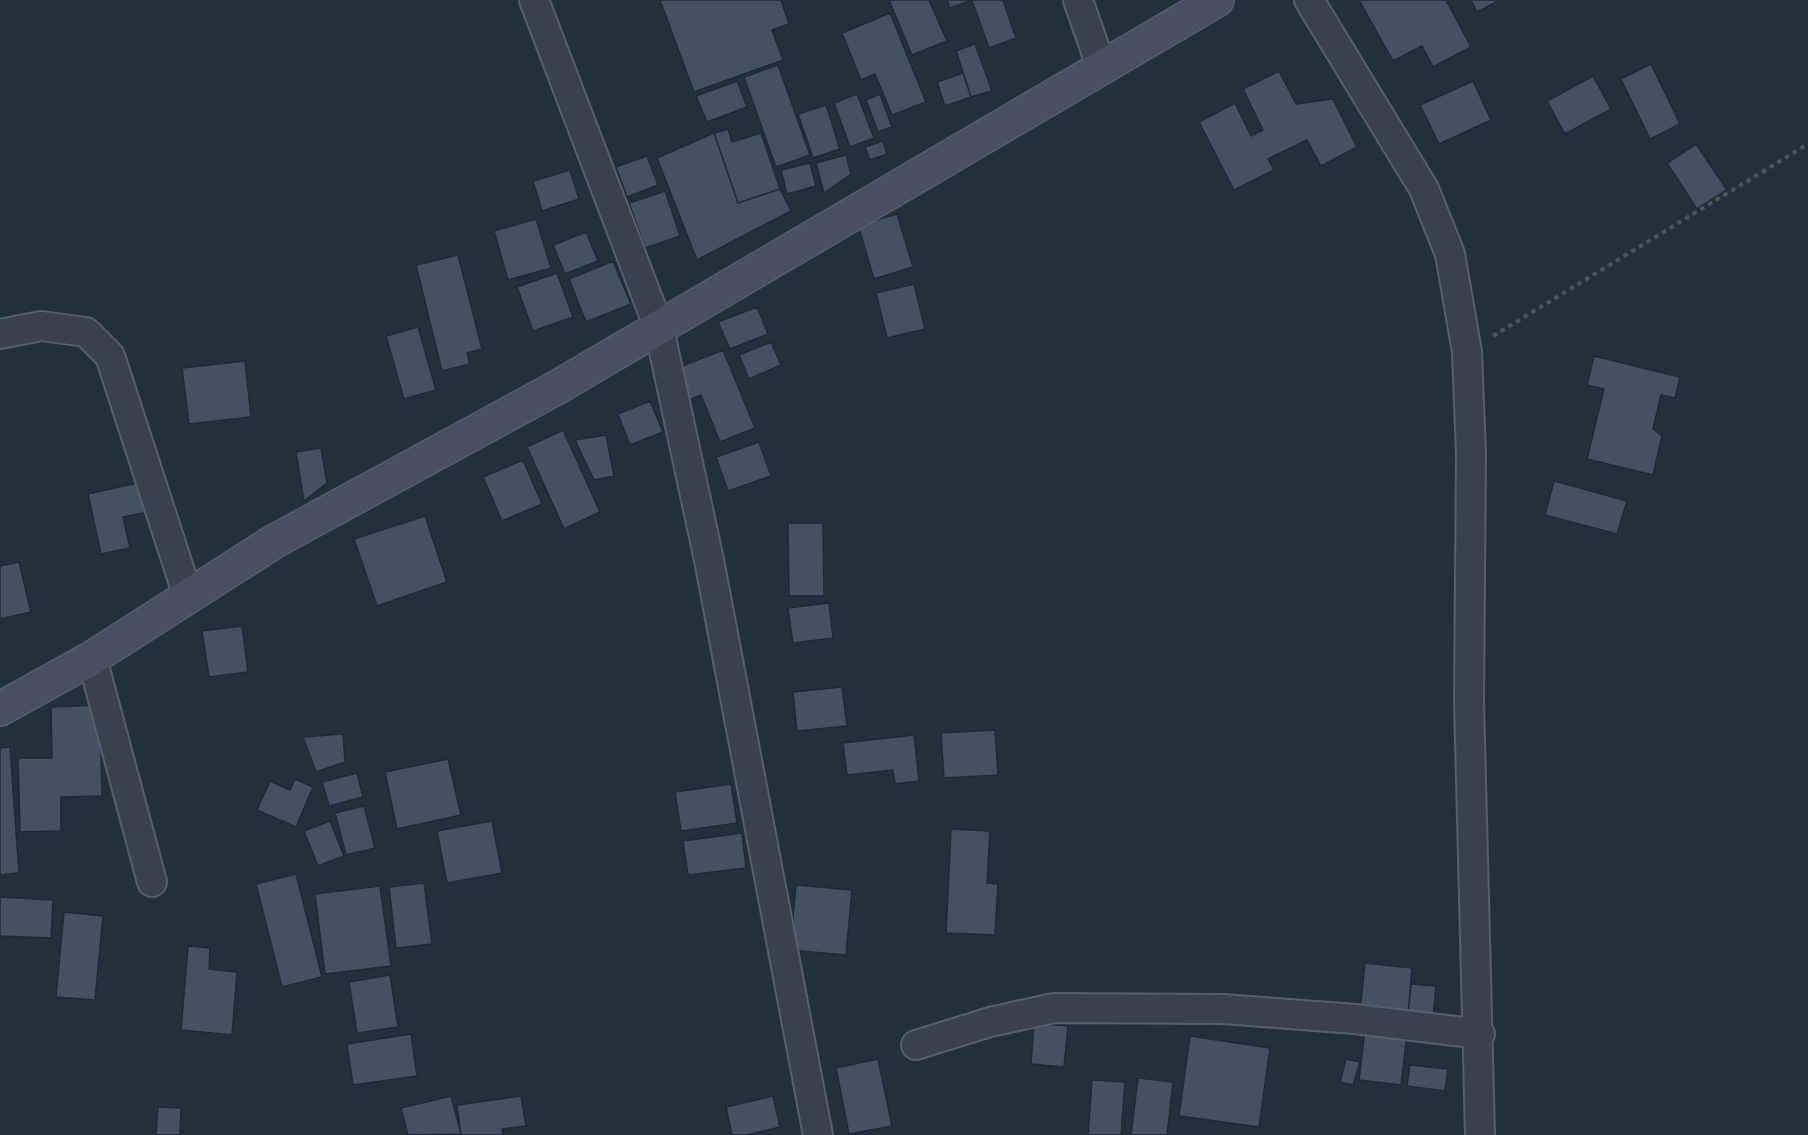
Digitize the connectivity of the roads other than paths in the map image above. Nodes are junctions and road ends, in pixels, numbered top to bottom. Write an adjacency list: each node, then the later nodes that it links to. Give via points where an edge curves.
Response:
1 (534, 0): 6 (street)
2 (1078, 0): 5 (street)
3 (1217, 0): 5 (main road)
4 (1309, 0): 12 (street, via 1424,189 1450,254 1467,352 1471,454 1469,701)
5 (1101, 66): 6 (main road)
6 (659, 328): 8 (main road, via 275,541); 14 (street, via 709,560)
7 (0, 334): 8 (street, via 41,326 86,332 110,356)
8 (188, 596): 9 (main road)
9 (92, 657): 10 (main road); 11 (street)
10 (0, 710)
11 (152, 882)
12 (1480, 1034): 13 (street, via 1223,1009 1054,1008 990,1022); 15 (street)
13 (916, 1045)
14 (818, 1135)
15 (1480, 1135)

